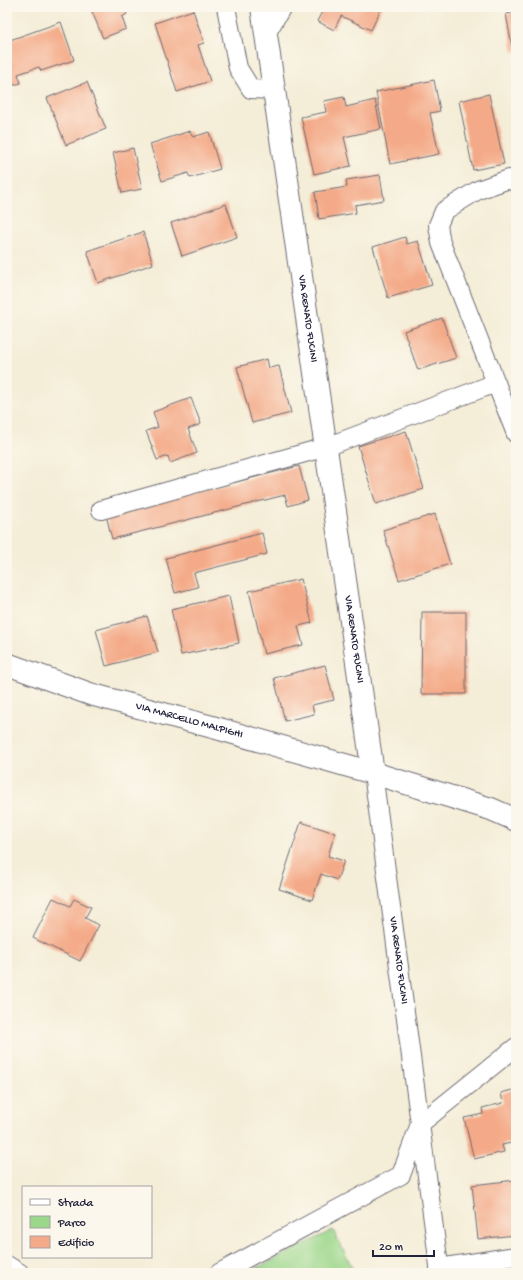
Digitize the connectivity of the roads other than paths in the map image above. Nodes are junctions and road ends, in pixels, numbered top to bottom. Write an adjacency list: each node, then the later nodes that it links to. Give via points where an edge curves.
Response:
1 (226, 7): 5 (street, via 238,68 251,89)
2 (262, 7): 4 (street, VIA RENATO FUCINI)
3 (282, 7): 4 (street)
4 (266, 34): 5 (street, VIA RENATO FUCINI)
5 (274, 90): 9 (street, VIA RENATO FUCINI)
6 (516, 183): 7 (street, via 509,179 478,190 444,211 438,225 441,243)
7 (496, 383): 8 (street); 9 (street)
8 (516, 434)
9 (326, 447): 10 (street); 12 (street, VIA RENATO FUCINI)
10 (101, 510)
11 (7, 664): 12 (street, VIA MARCELLO MALPIGHI, via 90,694)
12 (373, 773): 13 (street, VIA MARCELLO MALPIGHI, via 491,809); 15 (street, VIA RENATO FUCINI)
13 (516, 820)
14 (516, 1047): 15 (street)
15 (420, 1124): 18 (street, VIA RENATO FUCINI); 20 (street, via 401,1175)
16 (516, 1256): 18 (street)
17 (7, 1264): 19 (street)
18 (439, 1271)
19 (20, 1273)
20 (219, 1273)

